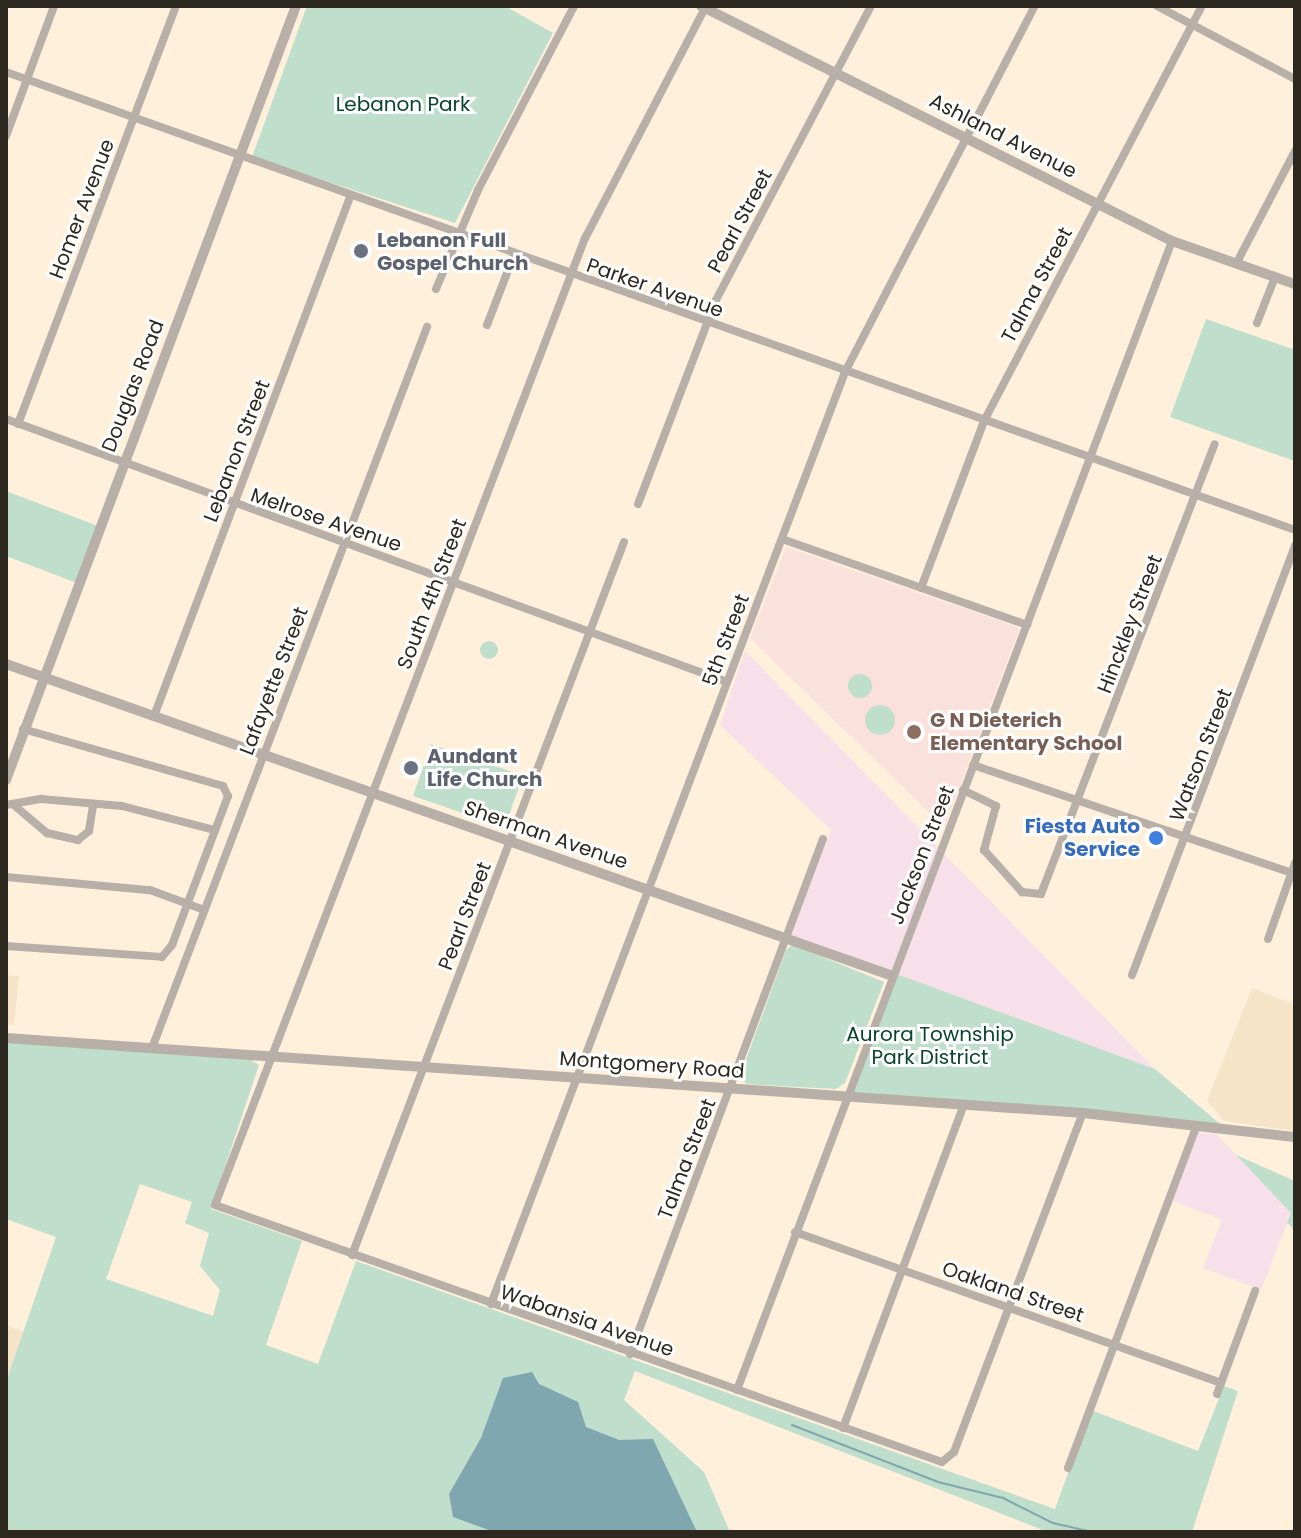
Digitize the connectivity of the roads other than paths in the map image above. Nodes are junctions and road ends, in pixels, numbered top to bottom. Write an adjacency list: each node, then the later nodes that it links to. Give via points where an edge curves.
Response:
1 (54, 6): 13 (street)
2 (176, 6): 15 (street, Homer Avenue)
3 (296, 6): 19 (street, Douglas Road)
4 (574, 6): 22 (street)
5 (871, 6): 12 (street, Pearl Street)
6 (1035, 6): 17 (street, 5th Street)
7 (1157, 6): 10 (street)
8 (1202, 6): 10 (street, Talma Street)
9 (704, 7): 12 (street, Ashland Avenue); 26 (street, South 4th Street)
10 (1193, 24): 14 (street); 21 (street, Talma Street)
11 (6, 72): 13 (street, Parker Avenue)
12 (836, 73): 17 (street, Ashland Avenue); 31 (street, Pearl Street)
13 (27, 79): 15 (street, Parker Avenue); 16 (street)
14 (1295, 79)
15 (133, 118): 19 (street, Parker Avenue); 37 (street, Homer Avenue)
16 (6, 136)
17 (965, 137): 21 (street, Ashland Avenue); 34 (street, 5th Street)
18 (1295, 151): 25 (street)
19 (239, 157): 20 (street, Parker Avenue); 40 (street, Douglas Road)
20 (350, 197): 22 (street, Parker Avenue); 43 (street, Lebanon Street)
21 (1098, 204): 23 (street, Ashland Avenue); 36 (street, Talma Street)
22 (457, 235): 24 (street, Parker Avenue); 29 (street)
23 (1172, 241): 25 (street, Ashland Avenue); 39 (street, Jackson Street)
24 (514, 255): 26 (street, Parker Avenue); 32 (street)
25 (1236, 264): 27 (street, Ashland Avenue)
26 (571, 276): 31 (street, Parker Avenue); 49 (street, South 4th Street)
27 (1275, 277): 28 (street, Ashland Avenue); 30 (street)
28 (1295, 284)
29 (436, 289)
30 (1257, 323)
31 (708, 324): 34 (street, Parker Avenue); 42 (street, Pearl Street)
32 (487, 325)
33 (427, 327): 47 (street, Lafayette Street)
34 (845, 372): 36 (street, Parker Avenue); 45 (street, 5th Street)
35 (6, 419): 37 (street, Melrose Avenue)
36 (984, 421): 39 (street, Parker Avenue); 50 (street, Talma Street)
37 (18, 424): 40 (street, Melrose Avenue)
38 (1215, 444): 41 (street, Hinckley Street)
39 (1090, 458): 41 (street, Parker Avenue); 51 (street, Jackson Street)
40 (122, 465): 43 (street, Melrose Avenue); 54 (street, Douglas Road)
41 (1195, 495): 44 (street, Parker Avenue); 63 (street, Hinckley Street)
42 (638, 504)
43 (233, 505): 47 (street, Melrose Avenue); 56 (street, Lebanon Street)
44 (1295, 530)
45 (782, 539): 50 (street); 55 (street, 5th Street)
46 (624, 542): 52 (street, Pearl Street)
47 (343, 543): 49 (street, Melrose Avenue); 58 (street, Lafayette Street)
48 (1295, 545): 67 (street, Watson Street)
49 (454, 583): 52 (street, Melrose Avenue); 62 (street, South 4th Street)
50 (921, 588): 51 (street)
51 (1027, 625): 59 (street, Jackson Street)
52 (590, 631): 55 (street, Melrose Avenue); 69 (street, Pearl Street)
53 (6, 664): 54 (street, Sherman Avenue)
54 (42, 677): 56 (street, Sherman Avenue); 57 (street, Douglas Road)
55 (727, 682): 72 (street, 5th Street)
56 (154, 716): 58 (street, Sherman Avenue)
57 (22, 728): 60 (street, Douglas Road); 66 (street, via 223,786 228,796)
58 (262, 755): 62 (street, Sherman Avenue); 74 (street, Lafayette Street)
59 (973, 765): 61 (street, Jackson Street); 63 (street)
60 (6, 780)
61 (963, 790): 63 (street, Hinckley Street, via 996,806 984,850 1022,892 1033,896 1048,884); 79 (street, Jackson Street)
62 (373, 795): 69 (street, Sherman Avenue); 82 (street, South 4th Street)
63 (1081, 801): 67 (street)
64 (10, 805): 65 (street, via 41,799); 65 (street, via 47,833 78,840 89,831)
65 (93, 806): 66 (street, via 131,807)
66 (215, 830): 73 (street)
67 (1186, 837): 70 (street); 78 (street, Watson Street)
68 (823, 839): 75 (street, Talma Street)
69 (510, 841): 72 (street, Sherman Avenue); 83 (street, Pearl Street)
70 (1294, 870): 76 (street)
71 (6, 877): 73 (street, via 139,888)
72 (646, 888): 75 (street, Sherman Avenue); 84 (street, 5th Street)
73 (187, 903): 74 (street); 77 (street, via 162,957)
74 (204, 910): 81 (street, Lafayette Street)
75 (786, 937): 79 (street, Sherman Avenue); 85 (street, Talma Street)
76 (1268, 939)
77 (6, 946)
78 (1132, 975)
79 (893, 976): 86 (street, Jackson Street)
80 (6, 1038): 81 (street, Montgomery Road)
81 (152, 1048): 82 (street, Montgomery Road)
82 (273, 1056): 83 (street, Montgomery Road); 91 (street, South 4th Street)
83 (425, 1068): 84 (street, Montgomery Road); 93 (street, Pearl Street)
84 (577, 1078): 85 (street, Montgomery Road); 96 (street, 5th Street)
85 (730, 1089): 86 (street, Montgomery Road); 99 (street, Talma Street)
86 (846, 1095): 87 (street, Montgomery Road); 92 (street, Jackson Street)
87 (964, 1104): 88 (street, Montgomery Road); 94 (street)
88 (1083, 1113): 89 (street, Montgomery Road); 97 (street)
89 (1197, 1125): 90 (street, Montgomery Road); 98 (street)
90 (1295, 1137)
91 (215, 1205): 93 (street, Wabansia Avenue)
92 (795, 1232): 94 (street, Oakland Street); 101 (street, Jackson Street)
93 (352, 1255): 96 (street, Wabansia Avenue)
94 (901, 1270): 97 (street, Oakland Street); 103 (street)
95 (1255, 1291): 100 (street)
96 (491, 1304): 99 (street, Wabansia Avenue)
97 (1008, 1307): 98 (street, Oakland Street); 103 (street, Wabansia Avenue, via 948,1461 937,1462)
98 (1114, 1345): 100 (street, Oakland Street); 104 (street)
99 (630, 1354): 101 (street, Wabansia Avenue)
100 (1221, 1383): 102 (street)
101 (737, 1390): 103 (street, Wabansia Avenue)
102 (1217, 1394)
103 (843, 1428)
104 (1068, 1468)

